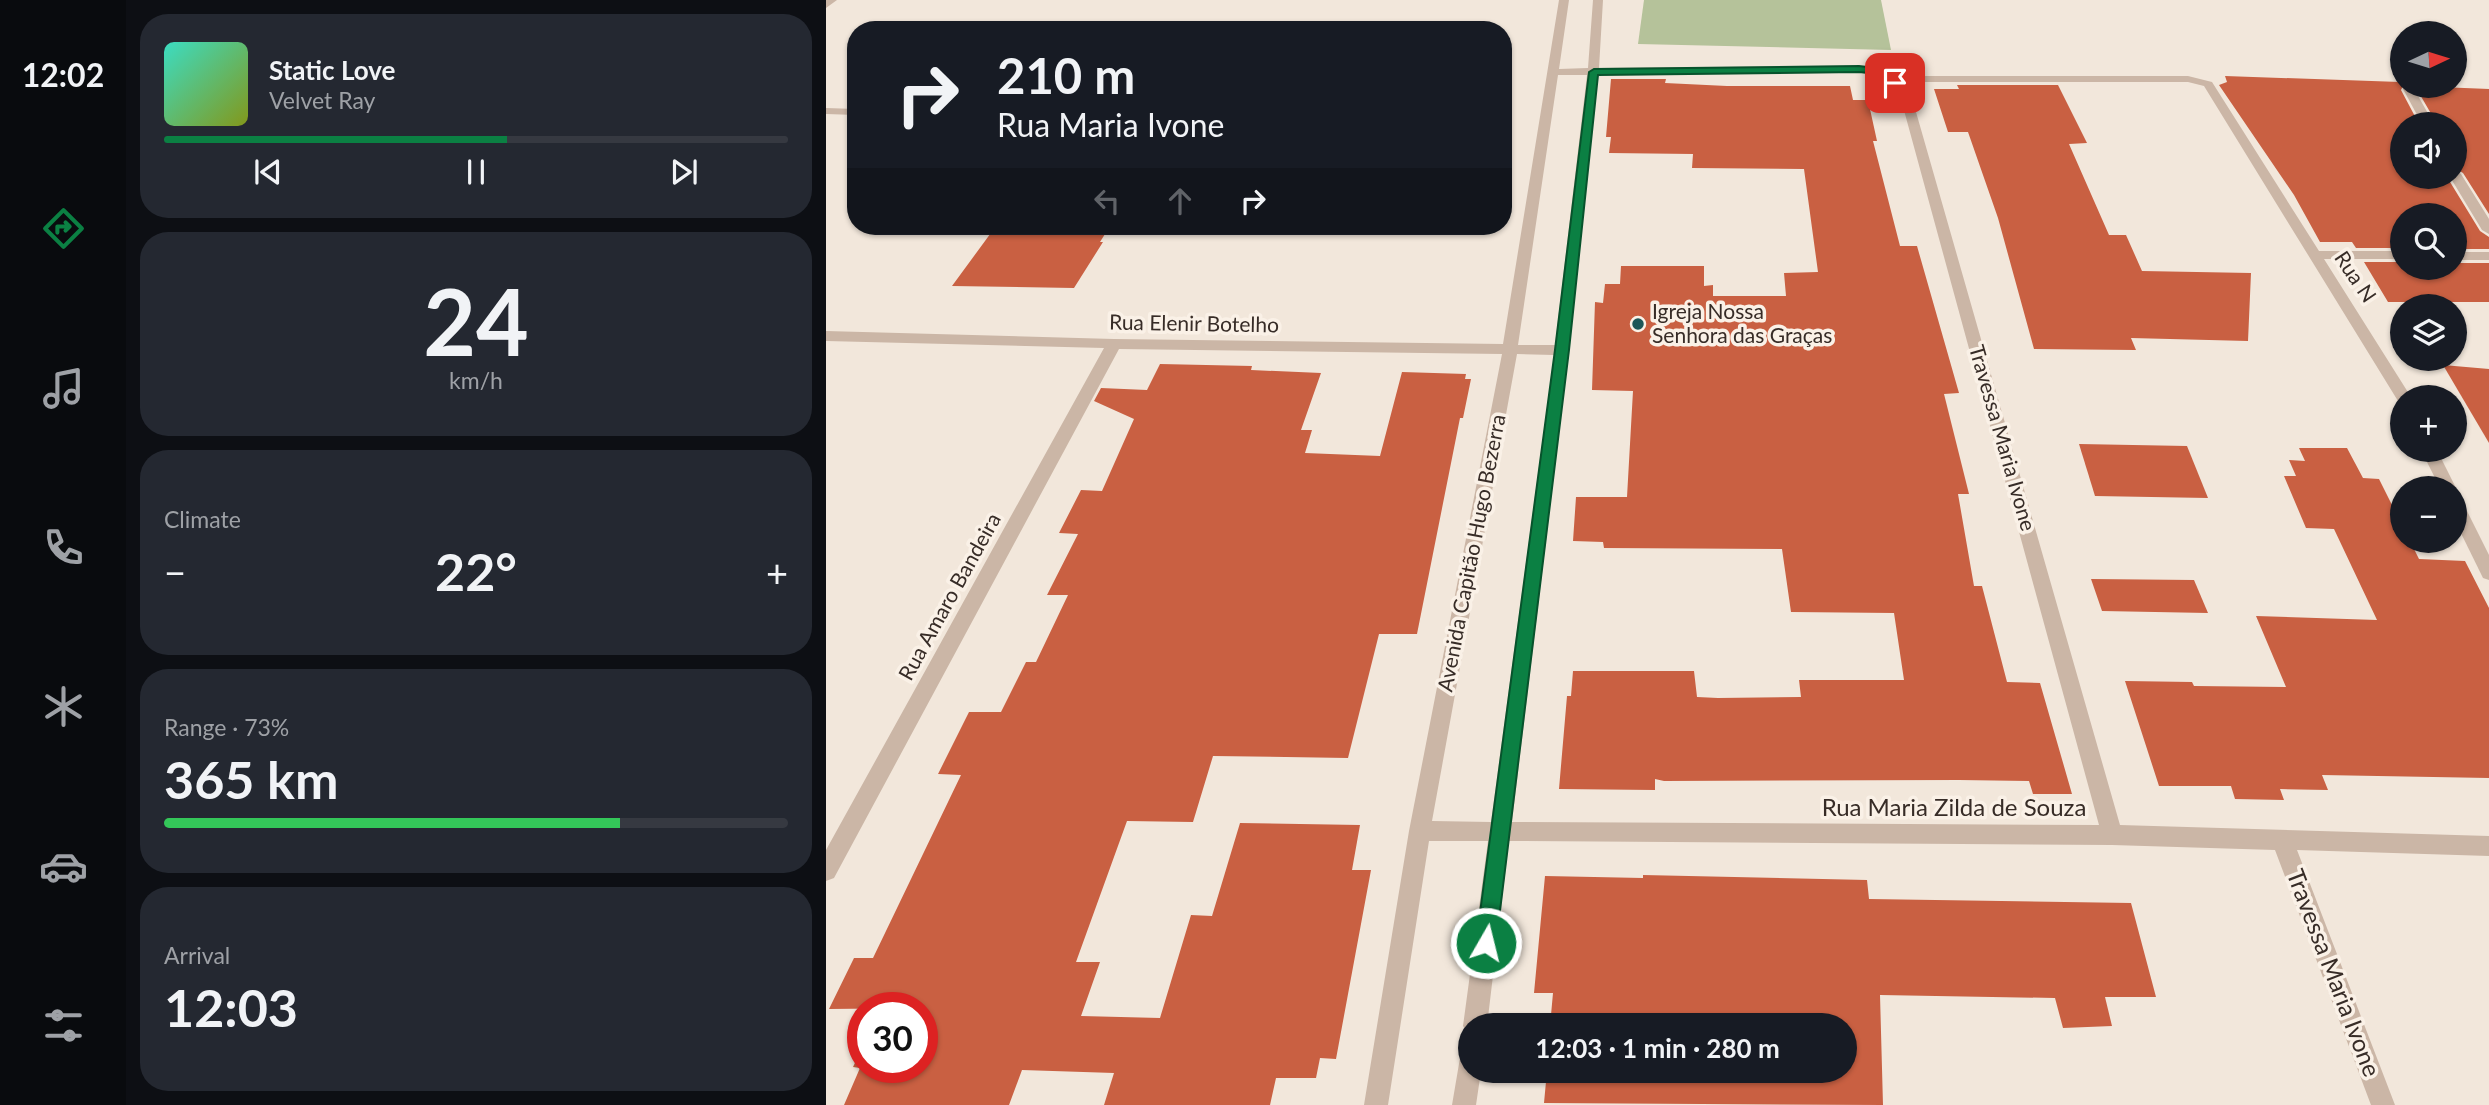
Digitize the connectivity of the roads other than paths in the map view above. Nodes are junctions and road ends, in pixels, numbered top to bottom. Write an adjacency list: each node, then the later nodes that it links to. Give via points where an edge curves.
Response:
1 (832, 0): 4 (street)
2 (1564, 0): 5 (street, Avenida Capitão Hugo Bezerra)
3 (1598, 0): 6 (street)
4 (826, 5)
5 (1555, 72): 6 (street); 18 (street, Avenida Capitão Hugo Bezerra)
6 (1594, 72): 7 (street, via 1859,69); 19 (street)
7 (1891, 79): 12 (street, Rua N, via 2188,79 2208,84); 25 (street, Travessa Maria Ivone, via 1904,92 1920,145)
8 (826, 111): 9 (street)
9 (847, 112)
10 (2464, 189): 11 (street)
11 (2489, 230)
12 (2313, 255): 13 (street); 20 (street, Rua N)
13 (2390, 256)
14 (2467, 256): 15 (street)
15 (2489, 256)
16 (826, 336): 17 (street, Rua Elenir Botelho)
17 (1114, 344): 18 (street, Rua Elenir Botelho); 28 (street, Rua Amaro Bandeira)
18 (1510, 349): 19 (street, Rua Elenir Botelho); 23 (street, Avenida Capitão Hugo Bezerra)
19 (1562, 350): 24 (street)
20 (2395, 385)
21 (2467, 528): 22 (street)
22 (2489, 573)
23 (1420, 831): 24 (street, Rua Maria Zilda de Souza); 31 (street, Avenida Capitão Hugo Bezerra)
24 (1501, 834): 25 (street, Rua Maria Zilda de Souza); 29 (street)
25 (2112, 835): 26 (street, Rua Maria Zilda de Souza)
26 (2284, 842): 27 (street, Rua Maria Zilda de Souza); 33 (street, Travessa Maria Ivone)
27 (2489, 846)
28 (826, 871)
29 (1477, 1013)
30 (1467, 1083): 32 (street)
31 (1376, 1105)
32 (1464, 1105)
33 (2383, 1105)

